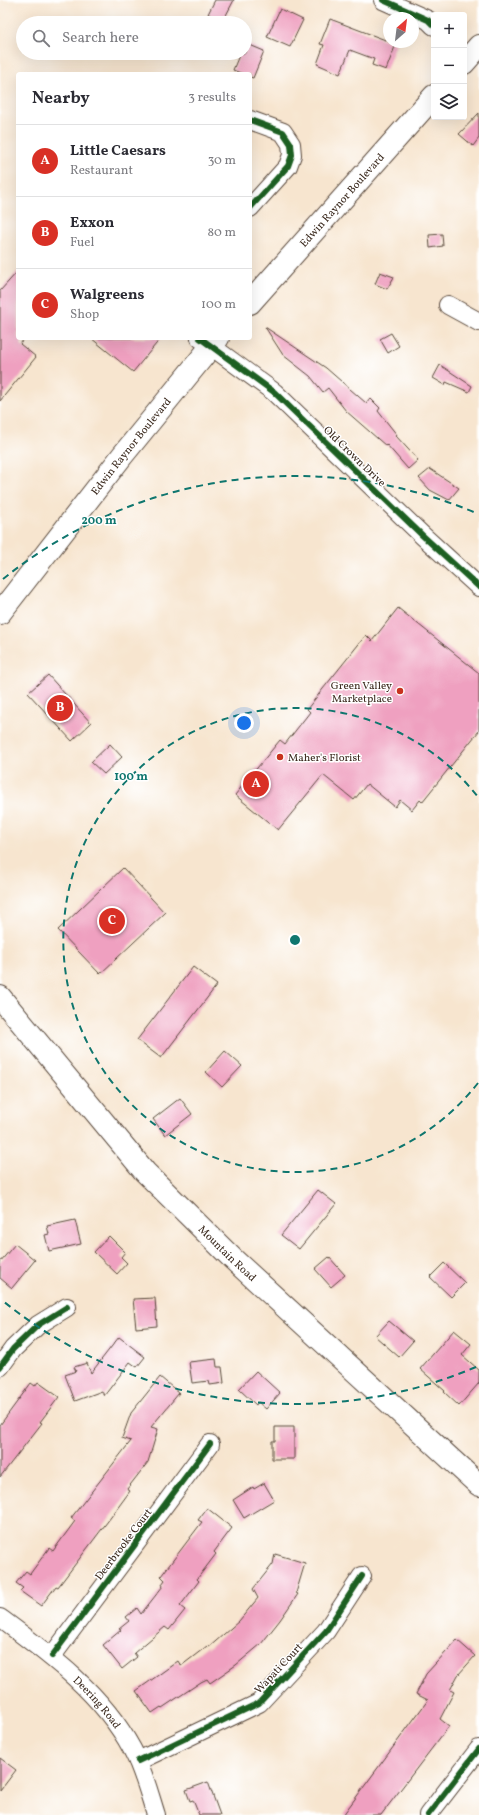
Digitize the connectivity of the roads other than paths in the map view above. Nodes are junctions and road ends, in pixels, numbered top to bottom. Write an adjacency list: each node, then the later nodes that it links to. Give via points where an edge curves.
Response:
1 (383, 0): 2 (street)
2 (431, 23)
3 (431, 99): 6 (main road, Edwin Raynor Boulevard)
4 (252, 121): 5 (street, via 283,132 291,144 292,155 288,166)
5 (252, 206)
6 (252, 301)
7 (448, 305): 8 (street)
8 (479, 322)
9 (210, 340): 10 (street, Old Crown Drive, via 274,392); 11 (main road, Edwin Raynor Boulevard)
10 (479, 587)
11 (0, 613)
12 (0, 997): 16 (main road, Mountain Road, via 145,1172 233,1259)
13 (67, 1307): 14 (street, via 38,1325 13,1349)
14 (0, 1368)
15 (210, 1444): 19 (street, Deerbrooke Court)
16 (479, 1485)
17 (362, 1576): 21 (street, Wapati Court, via 326,1631 259,1703)
18 (0, 1618): 19 (street, Deering Road)
19 (52, 1656): 21 (street, Deering Road, via 99,1701)
20 (479, 1749): 23 (street)
21 (138, 1761): 22 (street, Deering Road)
22 (156, 1815)
23 (428, 1815)

